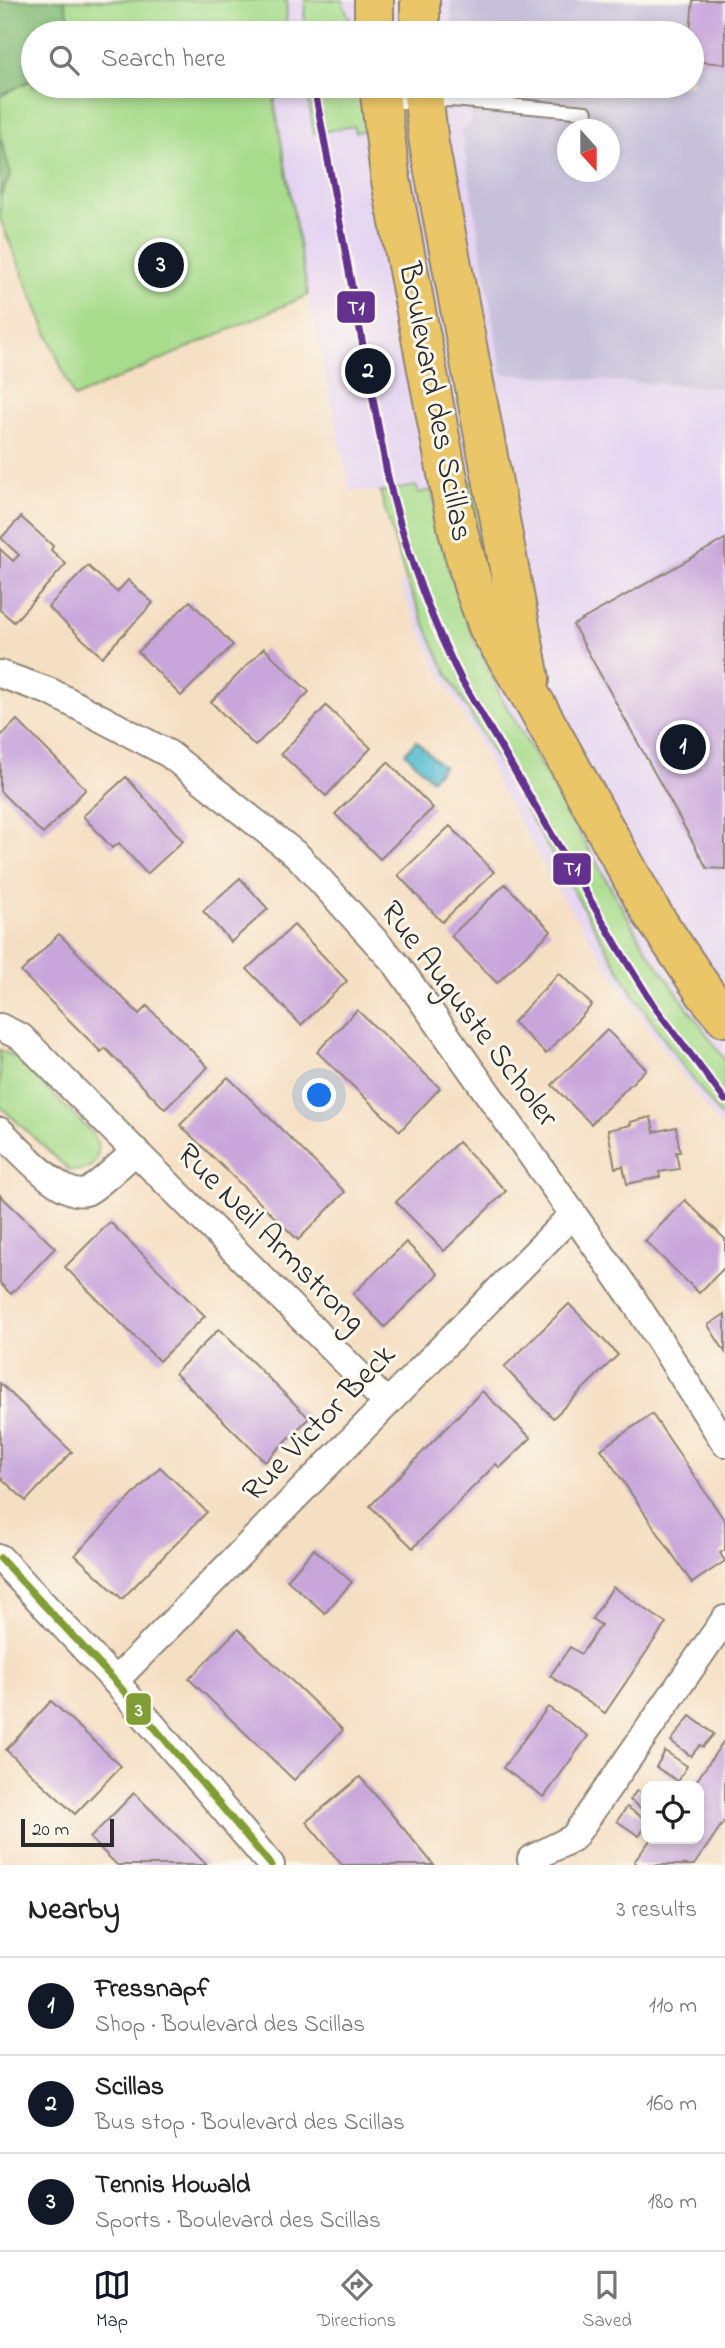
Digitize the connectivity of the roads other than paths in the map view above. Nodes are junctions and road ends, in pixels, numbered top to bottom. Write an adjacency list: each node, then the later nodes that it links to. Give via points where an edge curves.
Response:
1 (374, 0): 3 (main road)
2 (420, 0): 4 (main road)
3 (374, 21)
4 (420, 21)
5 (380, 98): 10 (main road, Boulevard des Scillas, via 390,175 458,531 489,629)
6 (423, 98): 10 (main road, Boulevard des Scillas)
7 (442, 98): 8 (lane)
8 (586, 112)
9 (0, 674): 15 (street, Rue Auguste Scholer, via 51,692 169,754 299,856 397,965)
10 (534, 703): 11 (main road, Boulevard des Scillas, via 651,912)
11 (725, 1017)
12 (0, 1027): 14 (street, Rue Neil Armstrong, via 21,1037)
13 (0, 1130): 14 (street, Rue Neil Armstrong, via 57,1185 73,1193 87,1192)
14 (136, 1151): 16 (street, Rue Neil Armstrong)
15 (573, 1214): 16 (street, Rue Victor Beck); 17 (street, Rue Auguste Scholer)
16 (387, 1403): 20 (street, Rue Victor Beck)
17 (725, 1443)
18 (0, 1558): 20 (street)
19 (725, 1619): 21 (street, via 573,1838)
20 (115, 1681): 22 (street)
21 (531, 1859)
22 (271, 1865)

